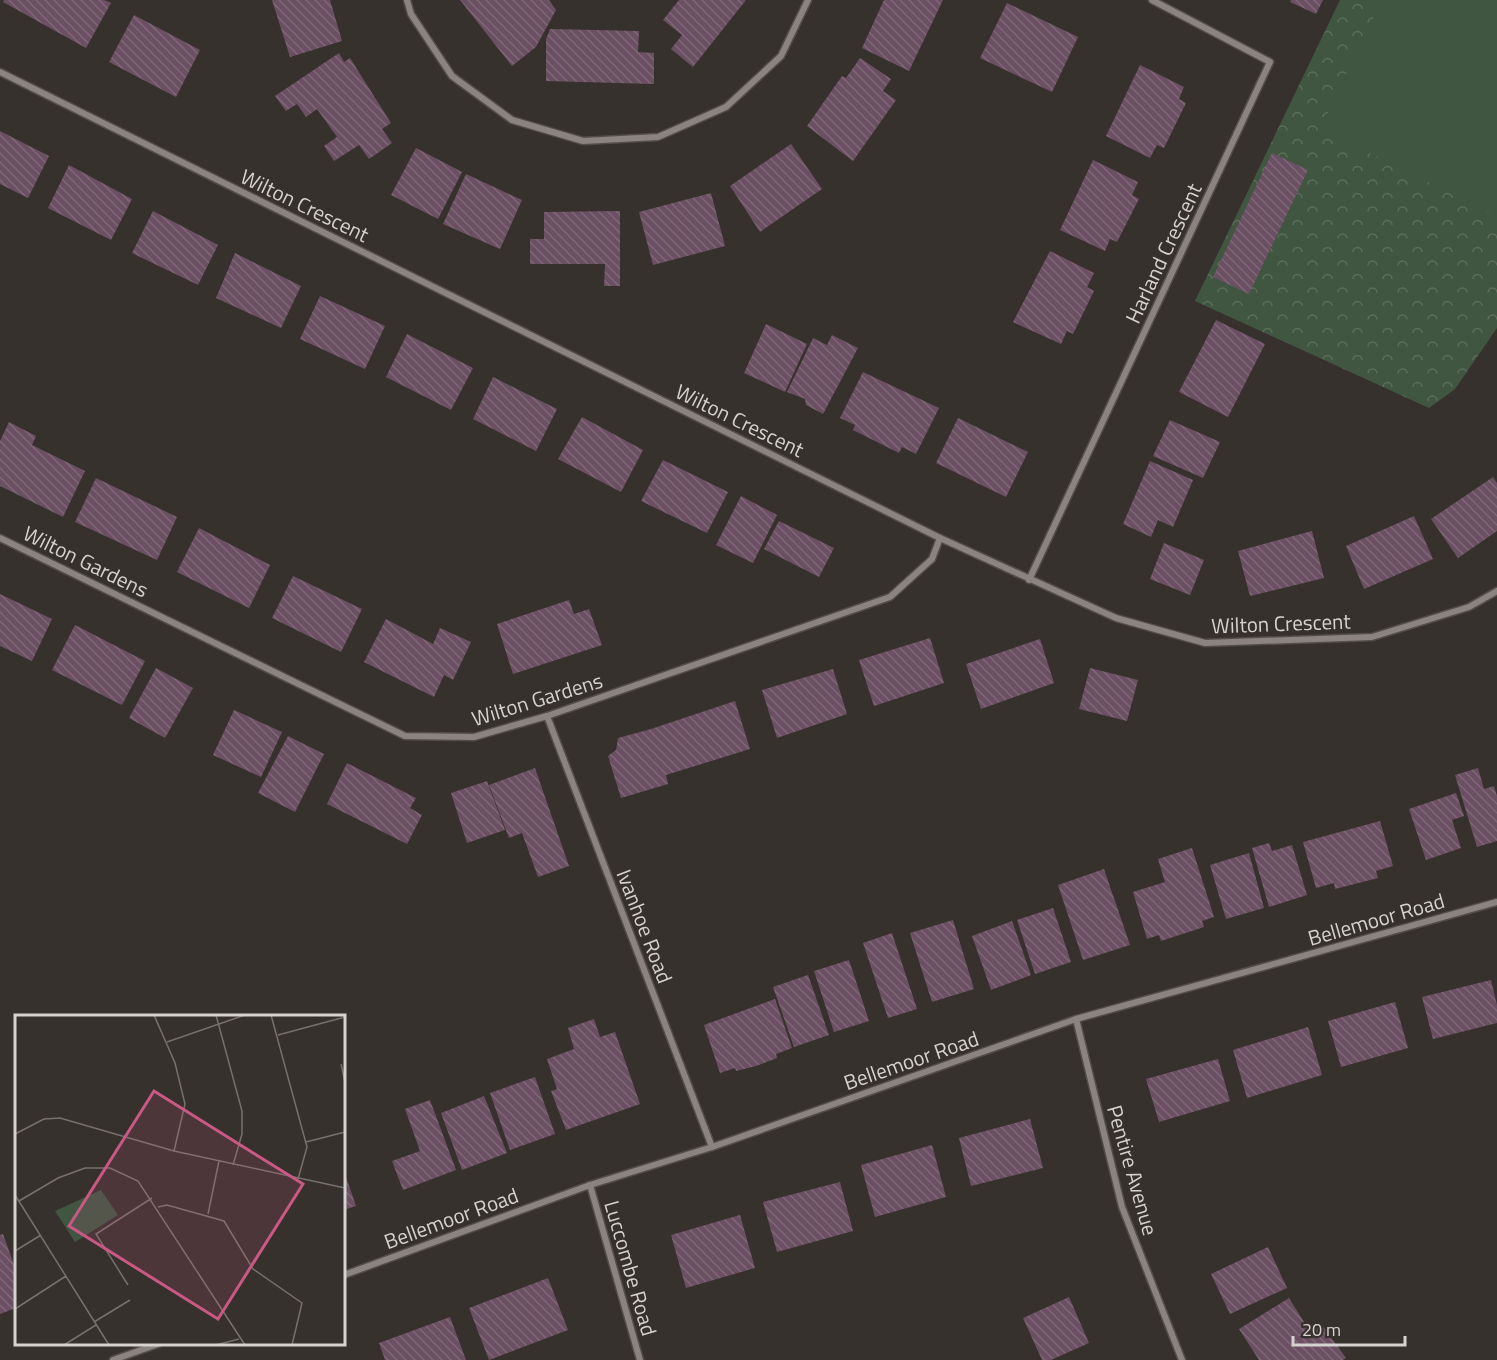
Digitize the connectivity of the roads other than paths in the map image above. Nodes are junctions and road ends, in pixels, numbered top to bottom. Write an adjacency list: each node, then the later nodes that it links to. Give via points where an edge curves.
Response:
1 (407, 0): 2 (street, via 411,14 452,76 512,120 583,141 658,137 726,107 781,56)
2 (808, 0)
3 (1152, 0): 7 (street, Harland Crescent, via 1270,62)
4 (0, 72): 6 (street, Wilton Crescent)
5 (0, 538): 9 (street, Wilton Gardens, via 405,736 474,737)
6 (940, 538): 7 (street, Wilton Crescent); 9 (street, Wilton Gardens, via 932,559 890,597)
7 (1029, 580): 8 (street, Wilton Crescent, via 1116,618 1205,643 1372,637 1469,607)
8 (1497, 591)
9 (547, 716): 12 (street, Ivanhoe Road)
10 (1497, 902): 11 (street, Bellemoor Road)
11 (1076, 1019): 12 (street, Bellemoor Road); 18 (street, Pentire Avenue, via 1122,1207)
12 (712, 1147): 13 (street, Bellemoor Road)
13 (590, 1185): 14 (street, Bellemoor Road); 17 (street, Luccombe Road)
14 (345, 1275)
15 (155, 1345): 16 (street)
16 (112, 1360)
17 (640, 1360)
18 (1182, 1360)

